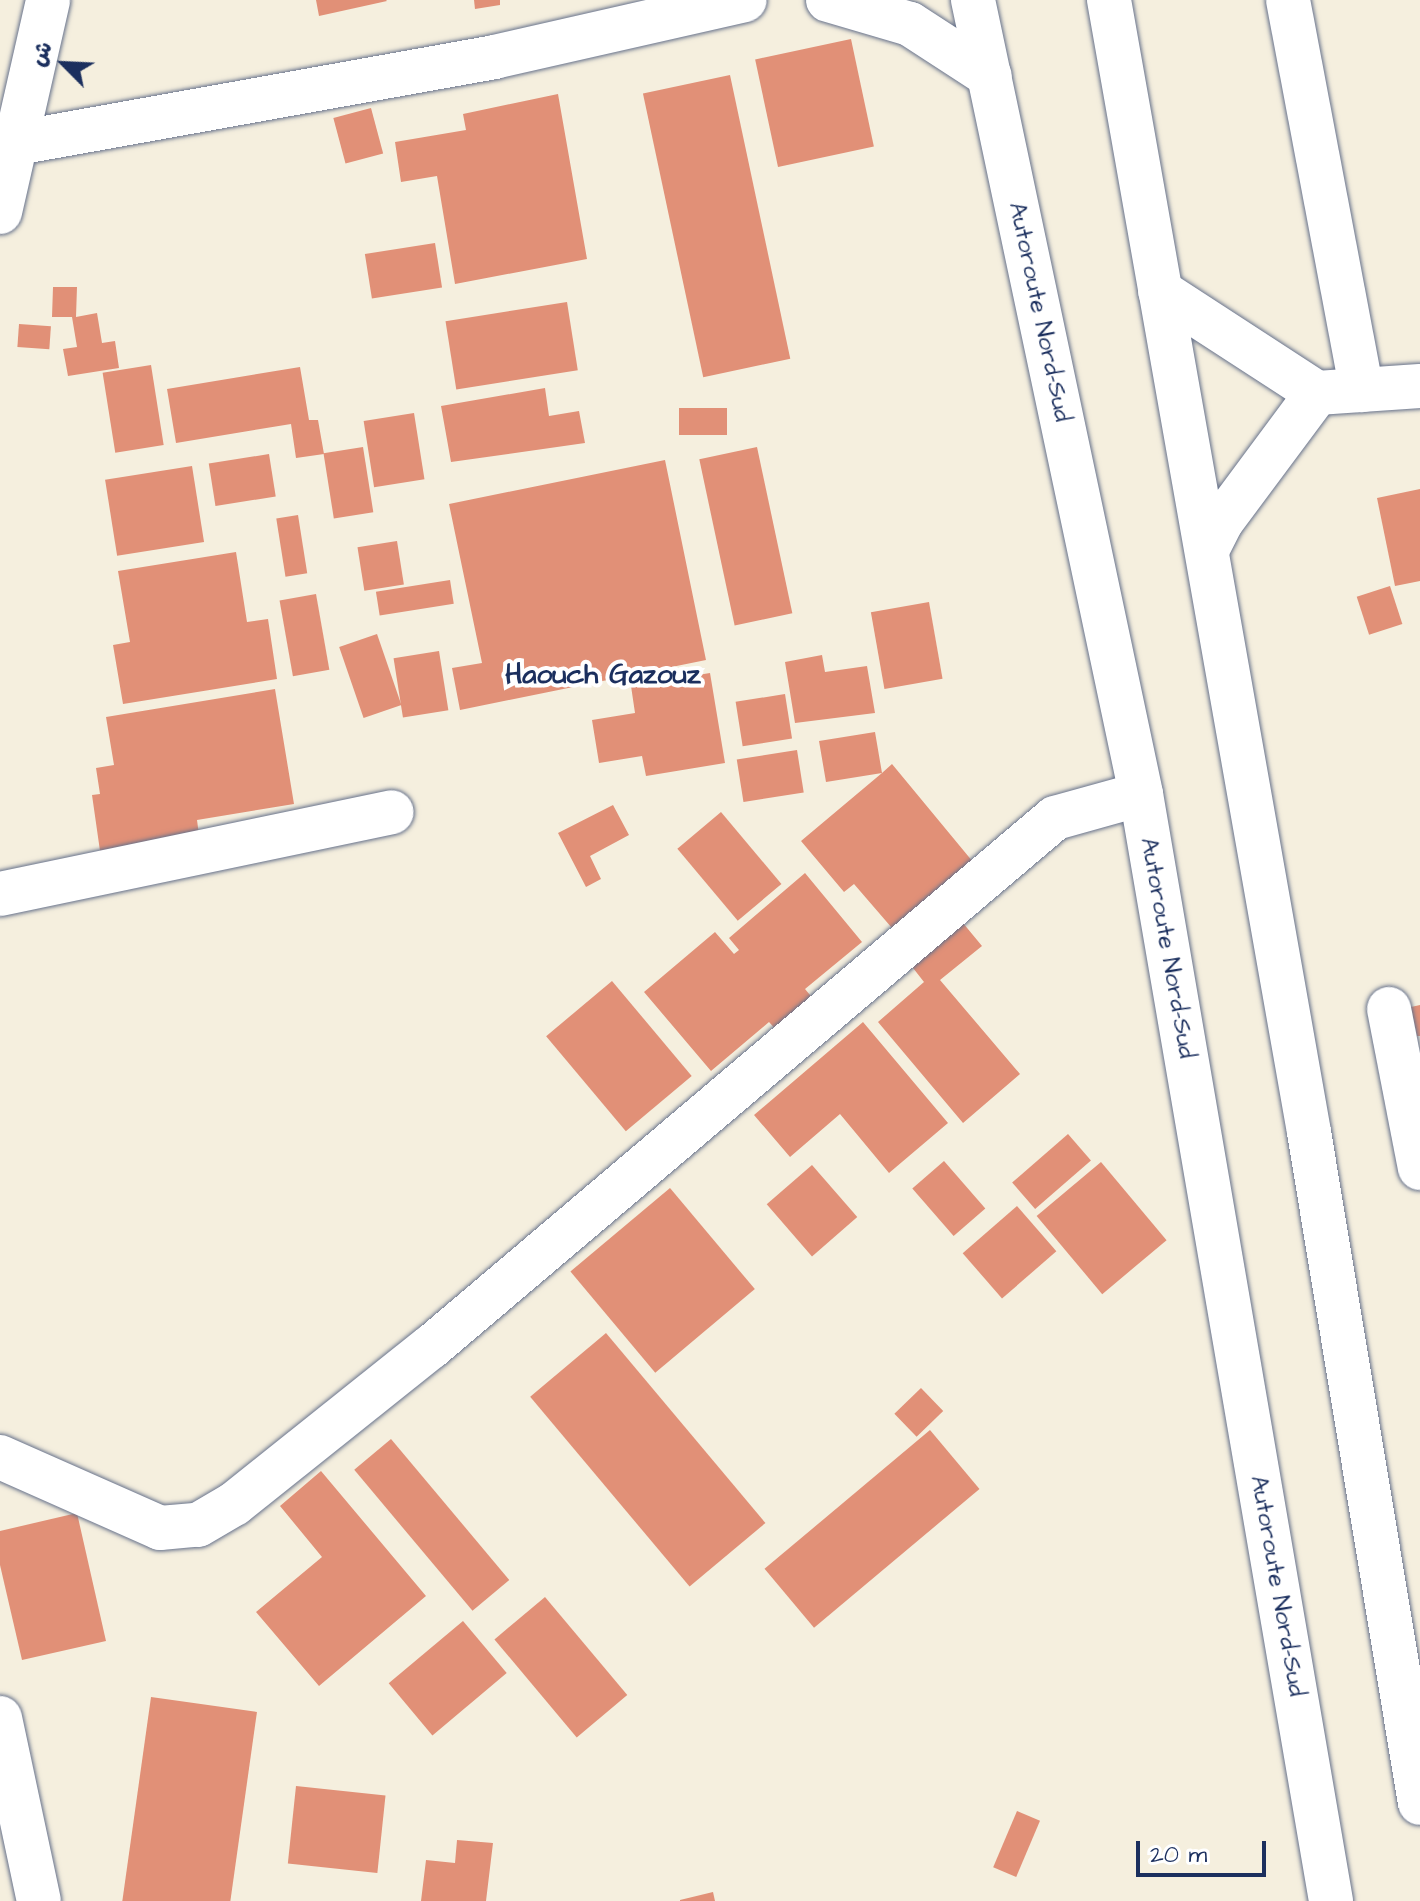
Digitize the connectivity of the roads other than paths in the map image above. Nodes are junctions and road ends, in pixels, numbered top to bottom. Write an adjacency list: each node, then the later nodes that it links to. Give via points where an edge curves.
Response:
1 (48, 0): 8 (main road)
2 (745, 0): 8 (main road, via 494,57)
3 (828, 0): 7 (main road, via 910,24)
4 (973, 0): 7 (main road, Autoroute Nord-Sud)
5 (1109, 0): 10 (main road)
6 (1288, 0): 12 (main road)
7 (990, 76): 15 (main road, Autoroute Nord-Sud)
8 (17, 143): 9 (main road)
9 (0, 212)
10 (1160, 291): 13 (main road); 14 (main road)
11 (1420, 386): 12 (main road)
12 (1362, 390): 13 (main road)
13 (1317, 393): 14 (main road, via 1222,521)
14 (1207, 550): 22 (main road)
15 (1141, 794): 20 (main road, via 1055,818 431,1347 234,1504 198,1525 160,1528); 24 (main road, Autoroute Nord-Sud)
16 (391, 812): 17 (main road)
17 (0, 894)
18 (1389, 1009): 19 (main road)
19 (1420, 1168)
20 (0, 1457)
21 (0, 1718): 23 (main road)
22 (1420, 1803)
23 (39, 1901)
24 (1331, 1901)

